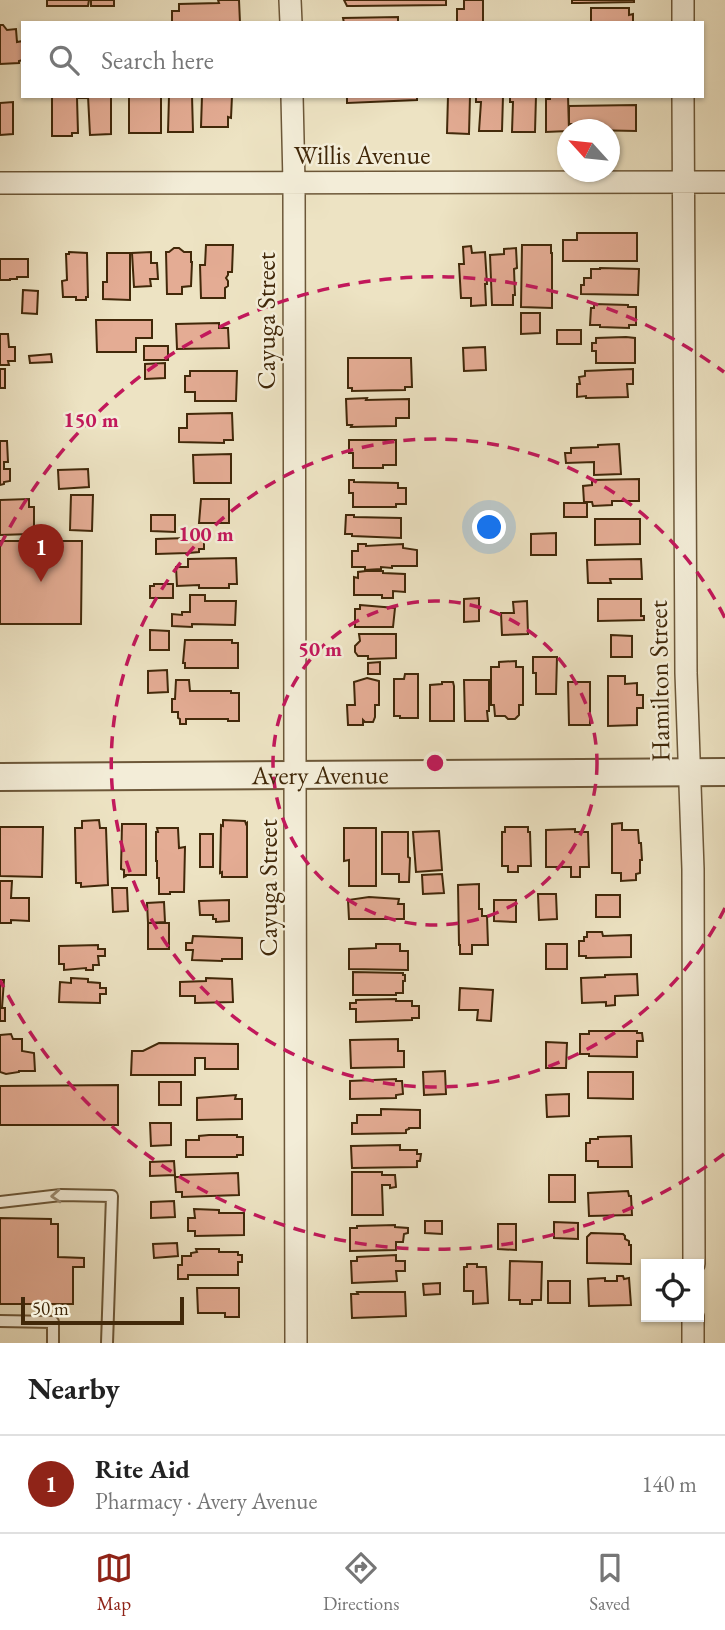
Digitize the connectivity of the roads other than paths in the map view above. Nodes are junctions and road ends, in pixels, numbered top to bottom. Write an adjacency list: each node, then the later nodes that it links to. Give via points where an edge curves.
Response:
1 (290, 0): 3 (street)
2 (683, 0): 4 (street)
3 (290, 21)
4 (683, 21)
5 (292, 98): 10 (street, Cayuga Street)
6 (683, 98): 7 (street, Hamilton Street)
7 (683, 182): 8 (street, Willis Avenue); 10 (street, Willis Avenue); 12 (street, Hamilton Street)
8 (725, 182)
9 (0, 183): 10 (street, Willis Avenue)
10 (294, 183): 13 (street, Cayuga Street)
11 (725, 772): 12 (street, Avery Avenue)
12 (689, 773): 13 (street, Avery Avenue); 16 (street, Hamilton Street)
13 (296, 775): 14 (street, Avery Avenue); 21 (street, Cayuga Street)
14 (0, 777)
15 (0, 1202): 20 (lane, one-way to 15, via 112,1196 61,1195)
16 (694, 1259)
17 (0, 1321): 19 (lane, via 53,1322)
18 (693, 1322): 22 (street)
19 (53, 1343)
20 (107, 1343)
21 (296, 1343)
22 (693, 1343)

